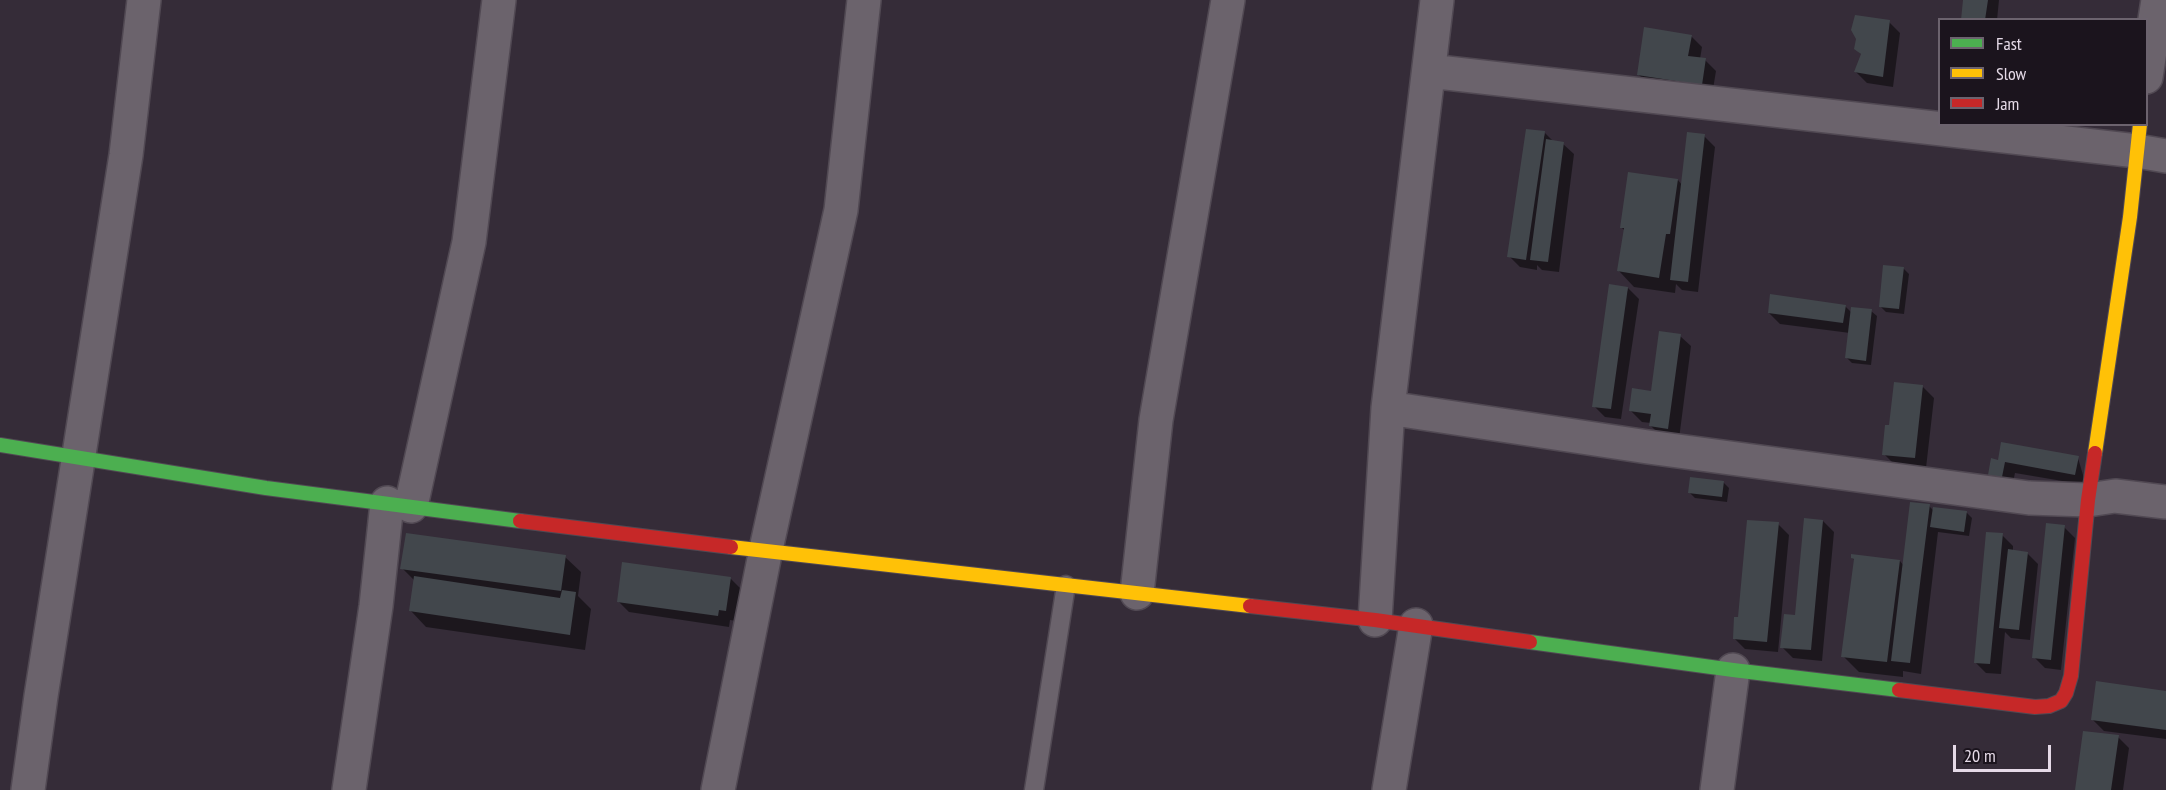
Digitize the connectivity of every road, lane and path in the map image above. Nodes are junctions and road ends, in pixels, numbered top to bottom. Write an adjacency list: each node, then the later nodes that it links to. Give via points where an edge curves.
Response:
1 (144, 0): 14 (street, via 126,155)
2 (499, 0): 17 (street, via 469,242)
3 (864, 0): 18 (street, via 841,210)
4 (1228, 0): 20 (street, via 1156,420)
5 (2158, 0): 7 (street)
6 (1432, 1): 8 (street)
7 (2148, 64)
8 (1429, 71): 9 (street); 12 (street)
9 (1938, 123)
10 (1971, 126): 11 (street)
11 (2148, 144): 15 (street, via 2130,218)
12 (1388, 408): 15 (street, via 2017,496); 21 (street)
13 (0, 445): 14 (street)
14 (80, 457): 17 (street); 24 (street)
15 (2088, 500): 16 (street, via 2115,496); 23 (street, via 2071,676 2061,702 2035,707)
16 (2166, 502)
17 (399, 505): 18 (street); 25 (street, via 376,606)
18 (766, 549): 19 (street); 26 (street)
19 (1066, 585): 20 (street); 27 (lane)
20 (1137, 593): 21 (street)
21 (1375, 620): 22 (street)
22 (1416, 626): 23 (street); 28 (street)
23 (1733, 670): 29 (street)
24 (28, 790)
25 (349, 790)
26 (718, 790)
27 (1034, 790)
28 (1389, 790)
29 (1717, 790)

